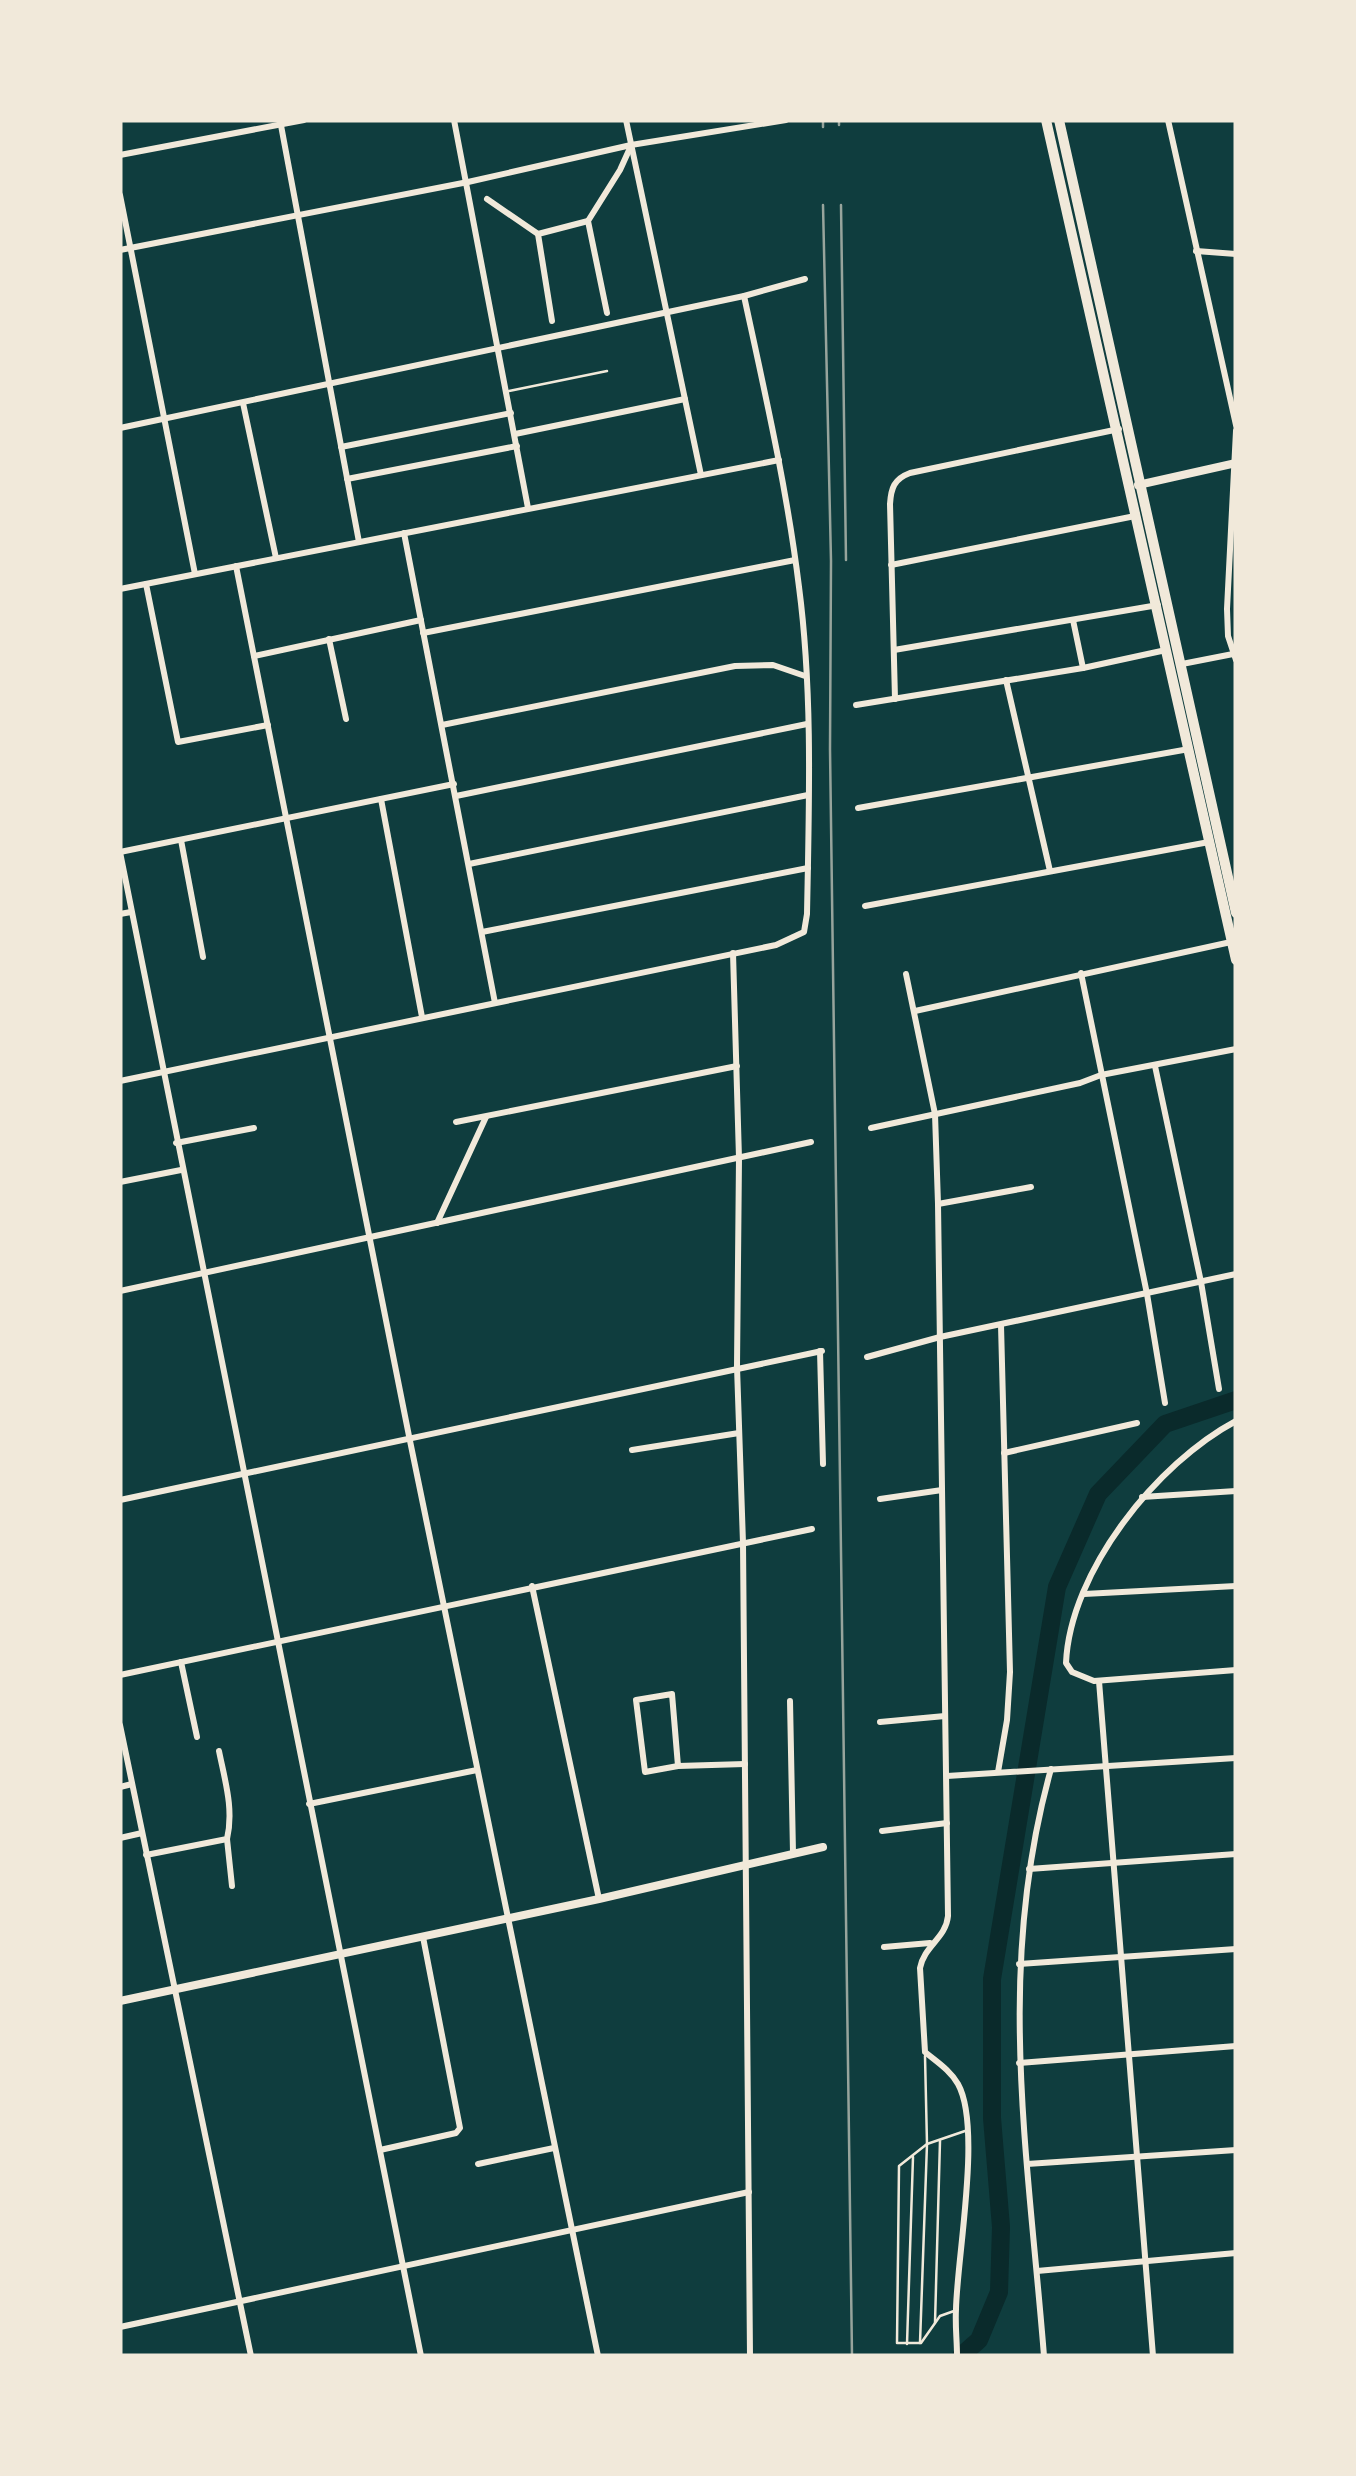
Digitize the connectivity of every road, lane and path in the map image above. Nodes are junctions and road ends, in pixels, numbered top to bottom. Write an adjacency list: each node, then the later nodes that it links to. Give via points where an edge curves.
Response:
1 (304, 120): 8 (street)
2 (454, 120): 11 (street)
3 (626, 120): 9 (street)
4 (786, 120): 9 (street)
5 (1046, 120): 37 (main road)
6 (1059, 120): 34 (main road)
7 (1168, 120): 19 (street)
8 (281, 122): 10 (street); 14 (street)
9 (631, 146): 11 (street); 15 (street); 23 (street)
10 (120, 155)
11 (468, 182): 14 (street); 26 (street)
12 (120, 194): 17 (street)
13 (487, 200): 16 (street)
14 (298, 216): 17 (street); 28 (street)
15 (588, 221): 16 (street); 24 (street)
16 (538, 234): 25 (street)
17 (131, 248): 18 (street); 33 (street)
18 (120, 250)
19 (1196, 251): 20 (street); 36 (street)
20 (1236, 254)
21 (806, 279): 22 (street)
22 (744, 296): 23 (street); 41 (street)
23 (667, 312): 26 (street); 30 (street)
24 (607, 313)
25 (552, 321)
26 (499, 346): 28 (street); 29 (street)
27 (607, 371): 29 (lane)
28 (329, 383): 31 (street); 39 (street)
29 (508, 392): 32 (street)
30 (686, 398): 38 (street); 43 (street)
31 (242, 403): 33 (street); 50 (street)
32 (512, 413): 38 (street); 39 (street)
33 (163, 420): 35 (street); 54 (street)
34 (1128, 427): 37 (street); 45 (main road)
35 (120, 428)
36 (1236, 428): 42 (street)
37 (1116, 430): 45 (main road); 52 (street, via 903,476 891,492)
38 (515, 434): 40 (street)
39 (341, 446): 44 (street)
40 (517, 446): 44 (street); 46 (street)
41 (780, 460): 43 (street); 51 (street)
42 (1235, 464): 45 (street); 65 (street, via 1227,608)
43 (701, 475): 46 (street)
44 (347, 480): 49 (street)
45 (1136, 485): 47 (main road); 66 (main road)
46 (528, 508): 48 (street)
47 (1136, 516): 52 (street); 57 (main road)
48 (404, 533): 49 (street); 58 (street)
49 (359, 542): 50 (street)
50 (276, 558): 53 (street)
51 (795, 560): 60 (street); 68 (street)
52 (892, 565): 62 (street)
53 (236, 566): 54 (street); 64 (street)
54 (195, 574): 55 (street)
55 (146, 584): 56 (street); 75 (street, via 180,743)
56 (120, 589)
57 (1158, 605): 59 (street); 63 (main road)
58 (420, 620): 60 (street); 61 (street)
59 (1072, 620): 62 (street); 67 (street)
60 (424, 633): 74 (street)
61 (329, 640): 64 (street); 72 (street)
62 (894, 650): 70 (street)
63 (1167, 650): 67 (street); 76 (main road)
64 (254, 656): 75 (street)
65 (1234, 657): 66 (street)
66 (1182, 664): 92 (main road)
67 (1082, 668): 69 (street)
68 (805, 676): 73 (street); 74 (street, via 762,664 735,666)
69 (1006, 680): 70 (street); 77 (street)
70 (896, 699): 71 (street)
71 (856, 705)
72 (346, 719)
73 (807, 724): 79 (street); 80 (street)
74 (442, 725): 78 (street)
75 (268, 726): 83 (street)
76 (1189, 749): 77 (street); 85 (main road)
77 (1028, 777): 82 (street); 89 (street)
78 (454, 784): 80 (street); 81 (street)
79 (808, 794): 87 (street); 88 (street)
80 (456, 796): 87 (street)
81 (381, 799): 83 (street); 103 (street)
82 (858, 808)
83 (286, 817): 84 (street); 104 (street)
84 (181, 840): 86 (street); 97 (street)
85 (1209, 842): 89 (street); 95 (main road)
86 (120, 852): 91 (street)
87 (469, 864): 94 (street)
88 (808, 868): 94 (street); 96 (street, via 804,932)
89 (1050, 871): 90 (street)
90 (865, 906)
91 (131, 912): 93 (street); 108 (street)
92 (1236, 913)
93 (120, 914)
94 (482, 932): 101 (street)
95 (1231, 942): 98 (main road); 99 (street)
96 (733, 952): 101 (street); 106 (street)
97 (204, 956)
98 (1236, 960)
99 (1081, 973): 102 (street); 109 (street)
100 (906, 974): 102 (street)
101 (495, 1003): 103 (street)
102 (915, 1011): 111 (street)
103 (422, 1017): 104 (street)
104 (329, 1037): 108 (street); 124 (street)
105 (1236, 1048): 107 (street)
106 (737, 1066): 112 (street); 118 (street)
107 (1156, 1066): 109 (street); 127 (street)
108 (162, 1072): 110 (street); 117 (street)
109 (1101, 1074): 111 (street); 129 (street)
110 (120, 1081)
111 (935, 1114): 115 (street); 122 (street)
112 (486, 1116): 113 (street); 123 (street)
113 (456, 1122)
114 (254, 1128): 117 (street)
115 (871, 1128)
116 (812, 1142): 118 (street)
117 (176, 1143): 119 (street)
118 (739, 1158): 123 (street); 133 (street)
119 (181, 1170): 120 (street); 125 (street)
120 (120, 1182)
121 (1031, 1188): 122 (street)
122 (938, 1204): 131 (street)
123 (437, 1223): 124 (street)
124 (368, 1237): 125 (street); 139 (street)
125 (202, 1273): 128 (street); 143 (street)
126 (1236, 1274): 127 (street)
127 (1201, 1282): 129 (street); 134 (street)
128 (120, 1290)
129 (1147, 1294): 130 (street); 135 (street)
130 (1001, 1324): 131 (street); 141 (street)
131 (940, 1337): 132 (street); 144 (street)
132 (867, 1358)
133 (737, 1367): 138 (street); 139 (street); 142 (street, via 821,1351)
134 (1219, 1389)
135 (1165, 1403)
136 (1236, 1420): 146 (street, via 1190,1450)
137 (1136, 1423): 141 (street)
138 (739, 1433): 140 (street); 150 (street)
139 (408, 1436): 143 (street); 154 (street)
140 (632, 1450)
141 (1004, 1452): 172 (street, via 1010,1687)
142 (823, 1464)
143 (242, 1472): 148 (street); 155 (street)
144 (942, 1490): 147 (street); 161 (street)
145 (1236, 1491): 146 (street)
146 (1142, 1497): 153 (street)
147 (880, 1498)
148 (120, 1500)
149 (812, 1529): 150 (street)
150 (742, 1542): 151 (street); 167 (street)
151 (532, 1586): 154 (street); 190 (street)
152 (1236, 1586): 153 (street)
153 (1084, 1594): 159 (street, via 1066,1663 1072,1672)
154 (444, 1606): 155 (street); 171 (street)
155 (275, 1640): 156 (street); 176 (street)
156 (181, 1662): 158 (street); 164 (street)
157 (1236, 1670): 159 (street)
158 (120, 1675)
159 (1099, 1680): 169 (street)
160 (790, 1702): 183 (street)
161 (945, 1716): 162 (street); 173 (street)
162 (880, 1722)
163 (120, 1725): 174 (street)
164 (197, 1737)
165 (219, 1751): 181 (street)
166 (1236, 1758): 169 (street)
167 (745, 1764): 168 (street); 187 (street)
168 (678, 1766): 168 (street, via 643,1768 634,1702 670,1693)
169 (1108, 1766): 170 (street); 186 (street)
170 (1051, 1769): 172 (street); 188 (street)
171 (477, 1770): 176 (street); 191 (street)
172 (1002, 1771): 173 (street)
173 (946, 1776): 177 (street)
174 (132, 1784): 175 (street); 179 (street)
175 (120, 1787)
176 (309, 1804): 196 (street)
177 (947, 1823): 178 (street); 193 (street, via 948,1923)
178 (882, 1831)
179 (142, 1833): 180 (street); 185 (street)
180 (120, 1838)
181 (228, 1839): 185 (street); 189 (street)
182 (823, 1846): 183 (street)
183 (793, 1853): 187 (street)
184 (1236, 1854): 186 (street)
185 (146, 1855): 199 (street)
186 (1116, 1862): 188 (street); 197 (street)
187 (746, 1866): 190 (street); 215 (street)
188 (1029, 1869): 198 (street)
189 (232, 1886)
190 (599, 1898): 191 (street)
191 (508, 1918): 192 (street); 208 (street)
192 (423, 1937): 196 (street); 209 (street, via 460,2128)
193 (932, 1942): 194 (street); 202 (street, via 920,1968)
194 (884, 1947)
195 (1236, 1949): 197 (street)
196 (340, 1954): 199 (street); 209 (street)
197 (1122, 1957): 198 (street); 203 (street)
198 (1019, 1964): 204 (street)
199 (172, 1990): 200 (street); 221 (street)
200 (120, 2001)
201 (1236, 2046): 203 (street)
202 (924, 2052): 205 (street, via 958,2084); 207 (lane)
203 (1130, 2054): 204 (street); 212 (street)
204 (1018, 2063): 214 (street)
205 (966, 2130): 206 (lane); 222 (street)
206 (940, 2138): 207 (lane); 223 (lane)
207 (927, 2144): 211 (lane); 225 (lane)
208 (554, 2148): 213 (street); 216 (street)
209 (380, 2150): 219 (street)
210 (1236, 2150): 212 (street)
211 (913, 2154): 226 (lane); 226 (lane, via 899,2166 898,2344)
212 (1138, 2158): 214 (street); 218 (street)
213 (478, 2164)
214 (1026, 2164): 220 (street)
215 (749, 2192): 216 (street); 230 (street)
216 (571, 2230): 219 (street); 229 (street)
217 (1236, 2253): 218 (street)
218 (1145, 2260): 220 (street); 233 (street)
219 (403, 2266): 221 (street); 228 (street)
220 (1037, 2270): 232 (street)
221 (238, 2301): 224 (street); 227 (street)
222 (956, 2311): 223 (lane); 231 (street)
223 (934, 2324): 225 (lane)
224 (120, 2327)
225 (920, 2344): 226 (lane)
226 (907, 2346)
227 (250, 2356)
228 (420, 2356)
229 (598, 2356)
230 (750, 2356)
231 (958, 2356)
232 (1044, 2356)
233 (1153, 2356)

